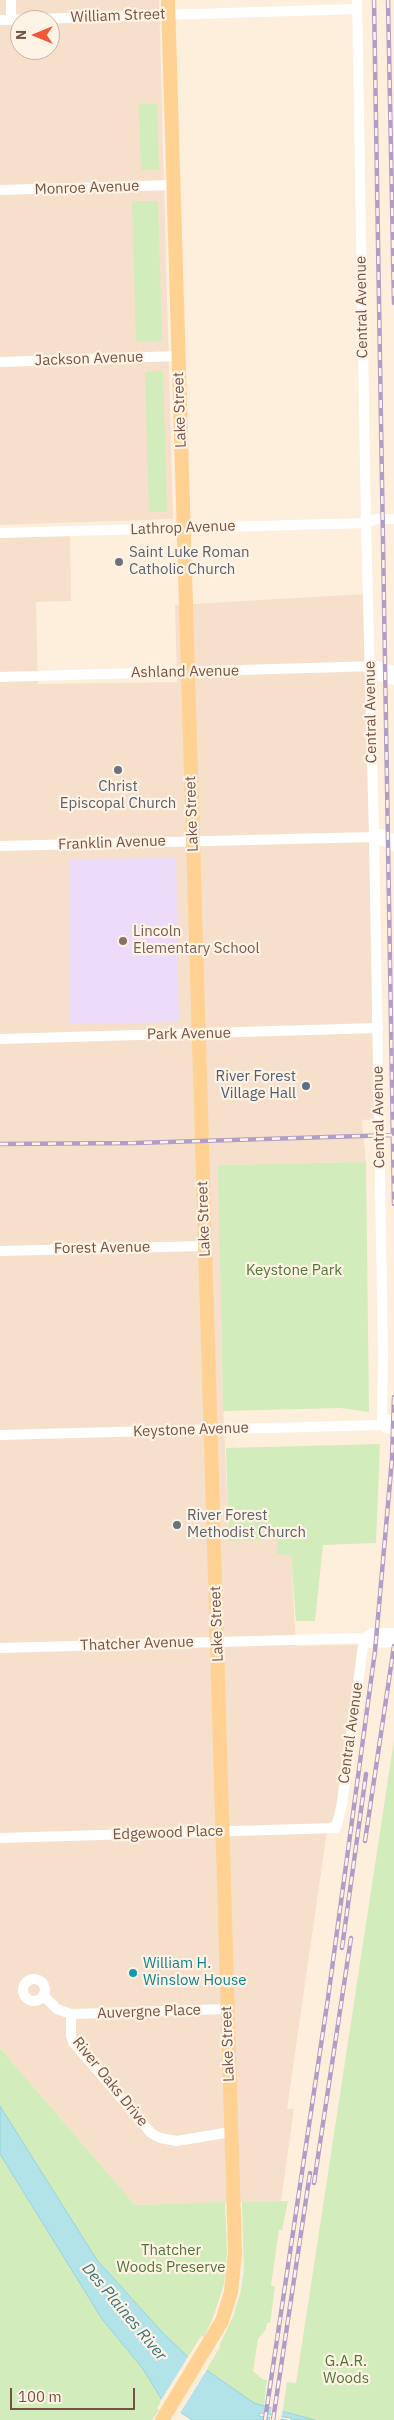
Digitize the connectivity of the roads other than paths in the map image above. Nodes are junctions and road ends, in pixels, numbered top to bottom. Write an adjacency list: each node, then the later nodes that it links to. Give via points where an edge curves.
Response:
1 (168, 0): 4 (main road, Lake Street)
2 (357, 4): 3 (street, William Street); 11 (street, Central Avenue)
3 (265, 5): 4 (street, William Street)
4 (168, 14): 5 (street, William Street); 6 (main road, Lake Street)
5 (60, 17)
6 (173, 185): 7 (street, Monroe Avenue); 8 (main road, Lake Street)
7 (0, 190)
8 (179, 356): 9 (street, Jackson Avenue); 13 (main road, Lake Street)
9 (0, 362)
10 (394, 518): 11 (street, Lathrop Avenue)
11 (366, 522): 12 (street, Lathrop Avenue); 13 (street, Lathrop Avenue); 15 (street, Central Avenue)
12 (394, 526)
13 (184, 528): 14 (street, Lathrop Avenue); 17 (main road, Lake Street)
14 (0, 533)
15 (370, 668): 16 (street, Ashland Avenue, via 377,666); 17 (street, Ashland Avenue); 19 (street, Ashland Avenue, via 377,675); 20 (street, Central Avenue)
16 (394, 671)
17 (188, 672): 18 (street, Ashland Avenue); 22 (main road, Lake Street)
18 (0, 677)
19 (394, 680)
20 (374, 837): 21 (street, Franklin Avenue, via 381,834); 22 (street, Franklin Avenue); 24 (street, Franklin Avenue); 25 (street, Central Avenue)
21 (394, 839)
22 (193, 840): 23 (street, Franklin Avenue); 26 (main road, Lake Street)
23 (0, 846)
24 (394, 846)
25 (378, 1028): 26 (street, Park Avenue); 31 (street, Central Avenue)
26 (198, 1034): 27 (street, Park Avenue); 28 (main road, Lake Street)
27 (0, 1038)
28 (204, 1246): 29 (street, Forest Avenue); 33 (main road, Lake Street)
29 (0, 1251)
30 (394, 1420): 31 (street, Keystone Avenue)
31 (382, 1425): 32 (street, Keystone Avenue); 33 (street, Keystone Avenue)
32 (394, 1429)
33 (211, 1430): 34 (street, Keystone Avenue); 37 (main road, Lake Street)
34 (0, 1435)
35 (394, 1633): 36 (street, Thatcher Avenue, via 372,1633)
36 (364, 1638): 37 (street, Thatcher Avenue); 38 (street, Thatcher Avenue, via 370,1642); 40 (street, Central Avenue)
37 (218, 1642): 39 (street, Thatcher Avenue); 41 (main road, Lake Street)
38 (394, 1642)
39 (0, 1648)
40 (336, 1828): 41 (street, Edgewood Place)
41 (223, 1832): 42 (street, Edgewood Place); 44 (main road, Lake Street)
42 (0, 1838)
43 (43, 1995): 45 (street, via 57,2009)
44 (227, 2009): 45 (street, Auvergne Place); 46 (main road, Lake Street)
45 (71, 2014): 46 (street, River Oaks Drive, via 73,2042 152,2133 178,2141)
46 (230, 2132): 47 (main road, Lake Street, via 234,2270 226,2310 211,2342)
47 (164, 2417)

